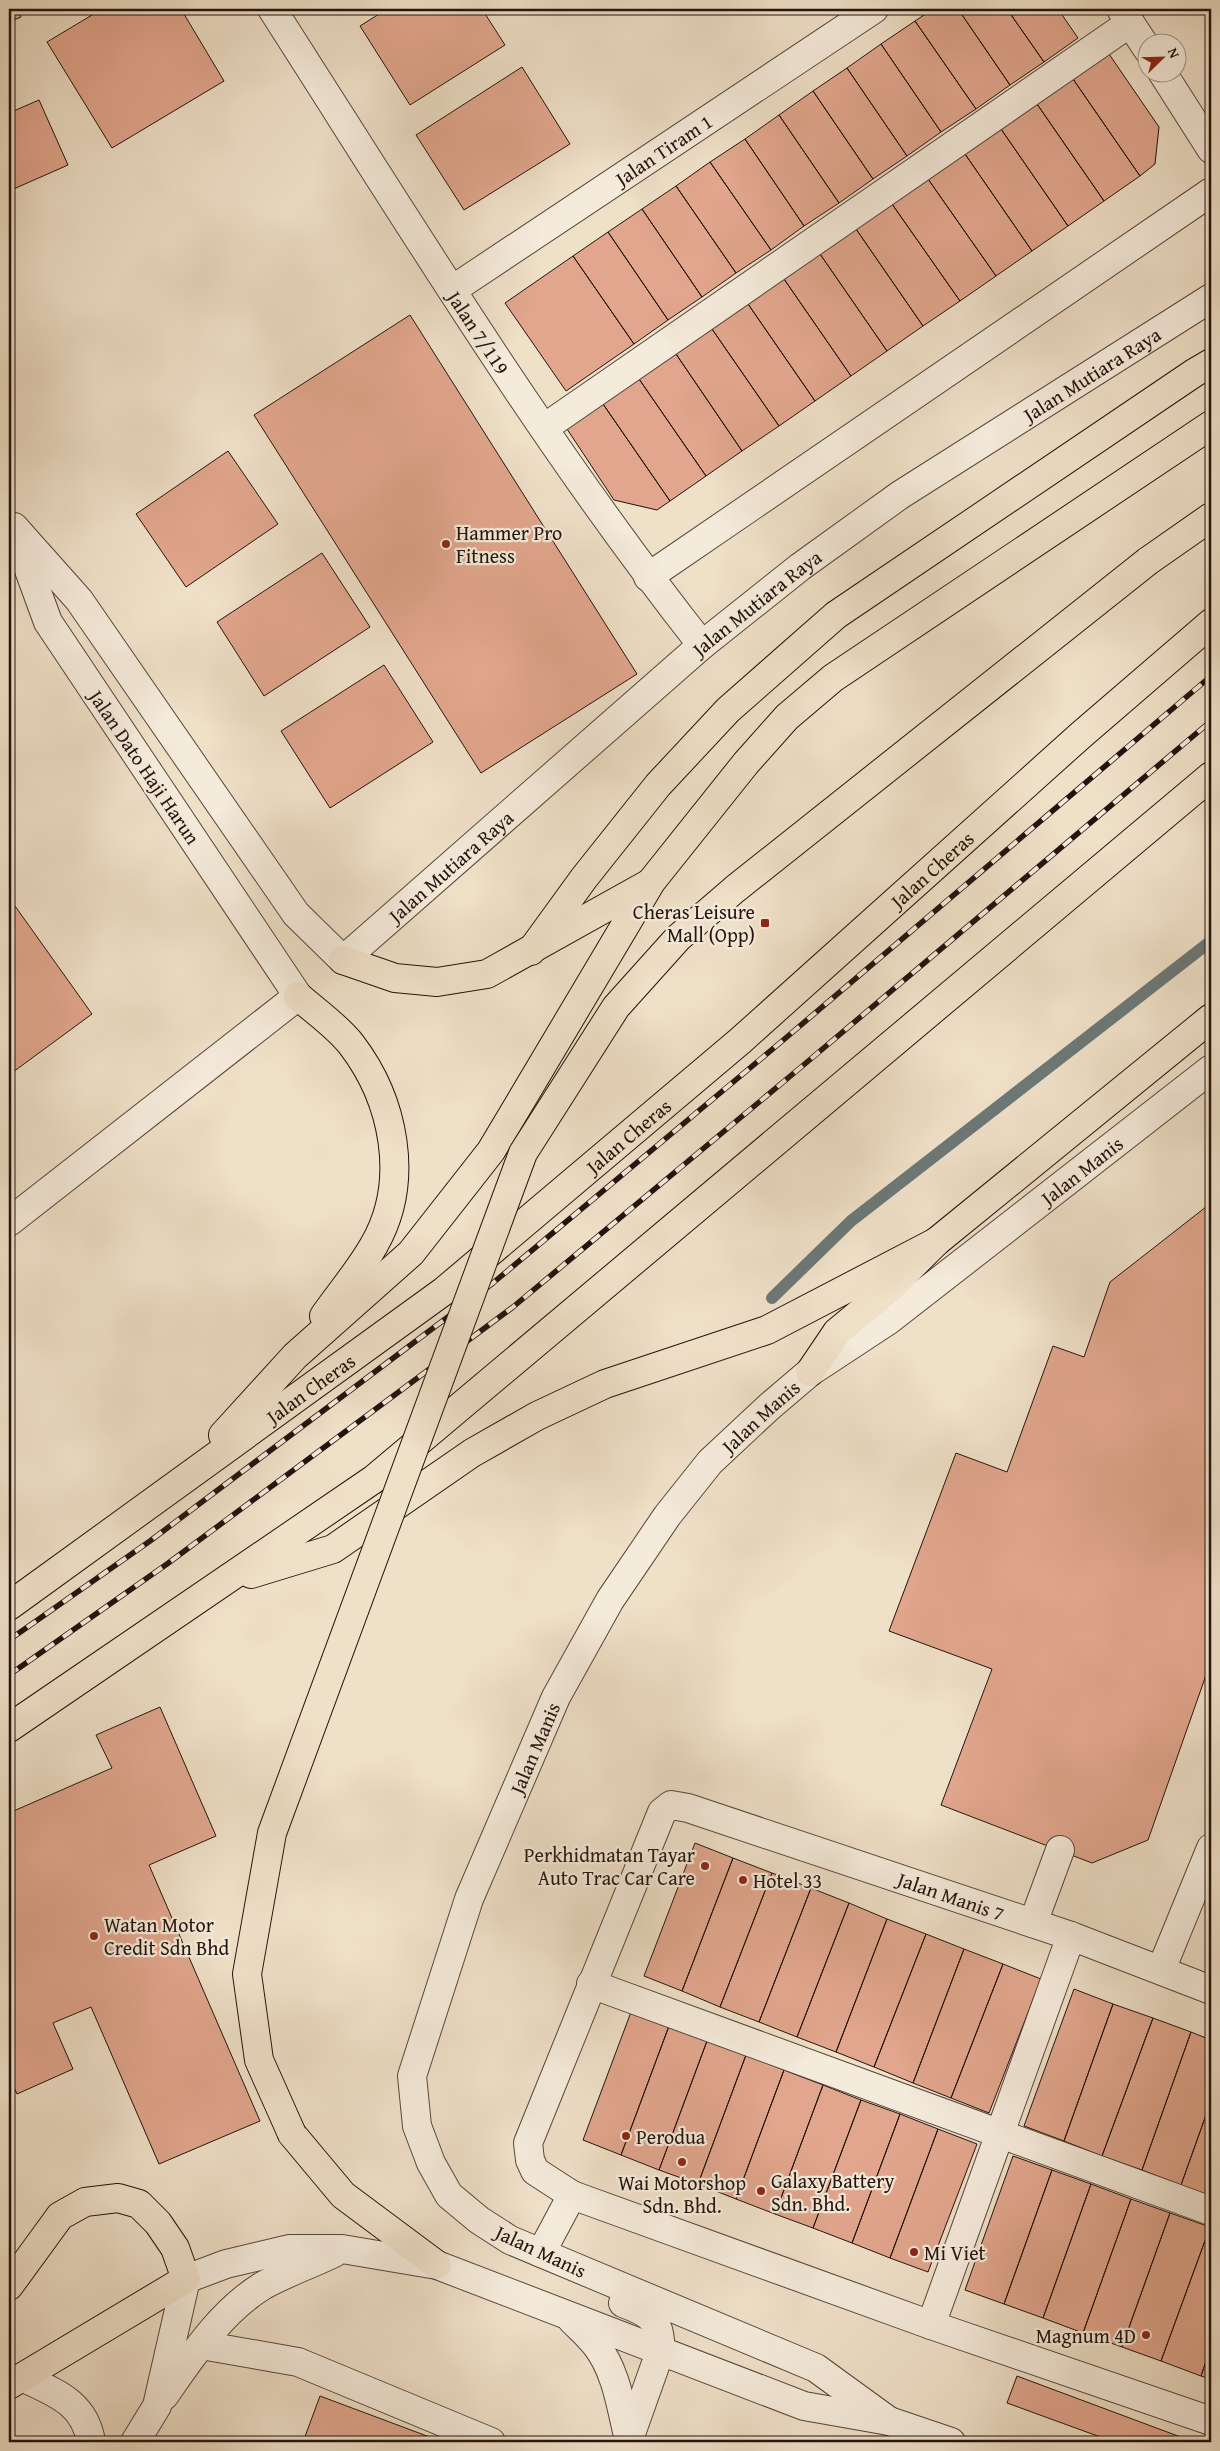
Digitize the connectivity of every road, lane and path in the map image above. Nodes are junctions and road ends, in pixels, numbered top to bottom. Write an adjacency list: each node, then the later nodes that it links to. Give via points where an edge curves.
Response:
1 (272, 9): 8 (street, Jalan 7/119)
2 (874, 9): 8 (street, Jalan Tiram 1)
3 (1126, 16): 4 (street); 12 (street)
4 (1138, 35)
5 (1168, 82): 6 (street)
6 (1211, 149)
7 (1211, 192): 15 (street)
8 (452, 290): 12 (street, Jalan 7/119)
9 (1211, 298): 17 (street, Jalan Mutiara Raya, via 900,495 800,567)
10 (1211, 364): 20 (highway, via 1194,372 836,616 728,710 658,785)
11 (1211, 425): 19 (highway, via 833,678 787,717)
12 (544, 428): 15 (street, Jalan 7/119)
13 (1211, 518): 46 (highway, bridge, via 1148,561 735,888 678,938 616,1007 523,1154 272,1833 247,1974 259,2060 292,2134 343,2195)
14 (11, 522): 21 (street, Jalan Dato Haji Harun, via 79,600 296,914); 22 (street, Jalan Dato Haji Harun, via 48,622)
15 (648, 577): 17 (street, Jalan 7/119)
16 (1211, 623): 29 (highway, Jalan Cheras, via 1081,734 740,1042 444,1291)
17 (702, 645): 21 (street, Jalan Mutiara Raya)
18 (1211, 776): 30 (highway, via 374,1479)
19 (651, 882): 20 (highway); 27 (highway, via 491,1151 411,1253)
20 (531, 951): 21 (highway, via 487,974 437,982 395,978)
21 (342, 960)
22 (298, 996): 25 (street); 27 (highway, via 351,1044 379,1090 391,1126 396,1169 390,1205 375,1244)
23 (1211, 1018): 26 (highway)
24 (1211, 1069): 28 (street, Jalan Manis, via 889,1320)
25 (9, 1222)
26 (936, 1242): 28 (highway, via 890,1288 837,1332); 30 (highway, via 767,1330 605,1384 537,1416 472,1453 333,1549)
27 (296, 1356): 29 (highway)
28 (810, 1372): 42 (street, Jalan Manis, via 710,1462 667,1516 610,1600 556,1697 469,1899 412,2076 417,2126 431,2163 449,2195)
29 (183, 1478): 31 (highway, Jalan Cheras)
30 (225, 1581): 32 (highway)
31 (9, 1606)
32 (9, 1728)
33 (1211, 1848): 37 (street)
34 (1060, 1850): 35 (street)
35 (1033, 1923): 36 (street, Jalan Manis 7); 38 (street, Jalan Manis 7, via 671,1805 662,1812)
36 (1071, 1936): 37 (street, Jalan Manis 7); 40 (street)
37 (1161, 1970): 39 (street, Jalan Manis 7)
38 (591, 1984): 40 (street); 41 (street, via 528,2144 535,2171)
39 (1211, 1990)
40 (1000, 2134): 43 (street); 50 (street)
41 (572, 2195): 45 (street); 50 (street)
42 (466, 2209): 45 (street, Jalan Manis, via 510,2240); 52 (street, via 488,2248 647,2312 661,2338)
43 (1211, 2211)
44 (342, 2249): 46 (street, Jalan Manis); 47 (street, Jalan Manis, via 289,2250 226,2264); 51 (street, via 264,2285 239,2304)
45 (542, 2253): 55 (street, Jalan Manis, via 816,2368)
46 (437, 2265): 49 (street, Jalan Manis)
47 (186, 2279): 48 (highway, via 175,2248 158,2223 139,2204 118,2198 85,2202 60,2216); 53 (highway); 54 (street)
48 (9, 2286)
49 (568, 2316): 52 (street, Jalan Manis); 57 (street, via 596,2345 608,2364)
50 (931, 2325): 56 (street)
51 (201, 2345): 54 (street); 60 (street, via 298,2362)
52 (660, 2352): 55 (street, Jalan Manis, via 804,2406); 57 (street)
53 (16, 2381): 58 (street, via 66,2398 84,2417)
54 (156, 2406): 59 (street)
55 (889, 2421): 61 (street, Jalan Manis)
56 (1211, 2421)
57 (628, 2441)
58 (91, 2442)
59 (134, 2442)
60 (491, 2442)
61 (951, 2442)

